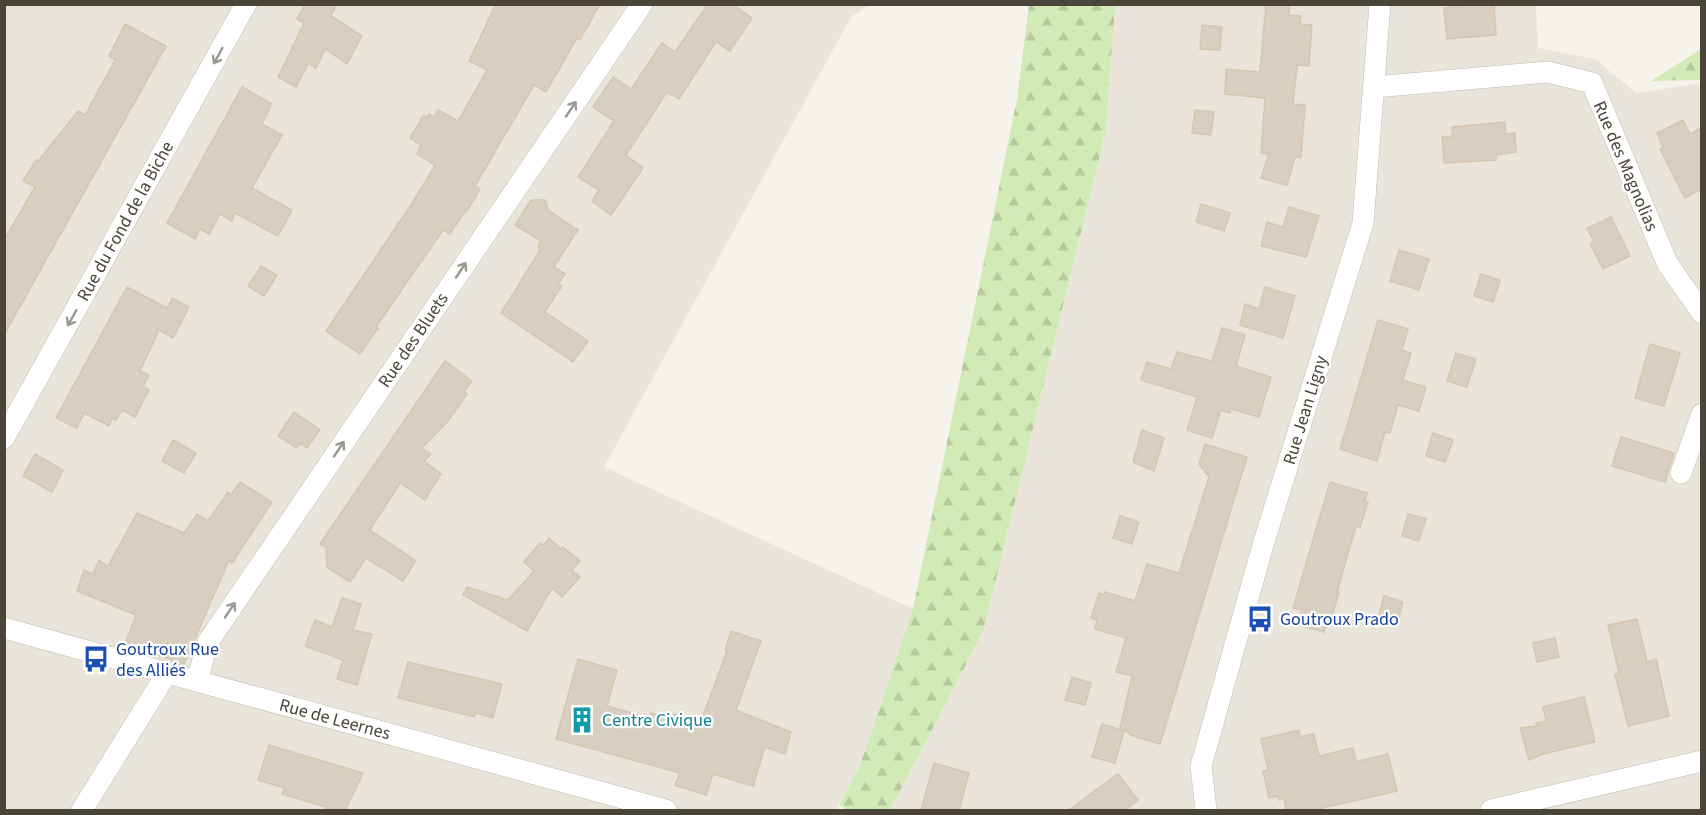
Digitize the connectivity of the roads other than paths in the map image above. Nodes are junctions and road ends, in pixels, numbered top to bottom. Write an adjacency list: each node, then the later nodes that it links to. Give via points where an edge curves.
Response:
1 (246, 4): 7 (street, Rue du Fond de la Biche, one-way to 7)
2 (642, 4): 11 (street, Rue des Bluets, one-way to 2, via 208,642)
3 (1380, 4): 4 (street, Rue Jean Ligny)
4 (1374, 87): 5 (street, Rue des Magnolias, via 1548,72 1592,83 1667,263); 15 (street, Rue Jean Ligny, via 1363,223 1263,545 1201,766)
5 (1701, 313)
6 (1701, 414): 8 (street)
7 (4, 438)
8 (1681, 473)
9 (4, 628): 10 (street, Rue de Leernes)
10 (167, 673): 11 (street, Rue de Leernes); 13 (street)
11 (197, 681): 14 (street, Rue de Leernes)
12 (1701, 760): 16 (street)
13 (82, 810)
14 (666, 810)
15 (1206, 810)
16 (1491, 810)

